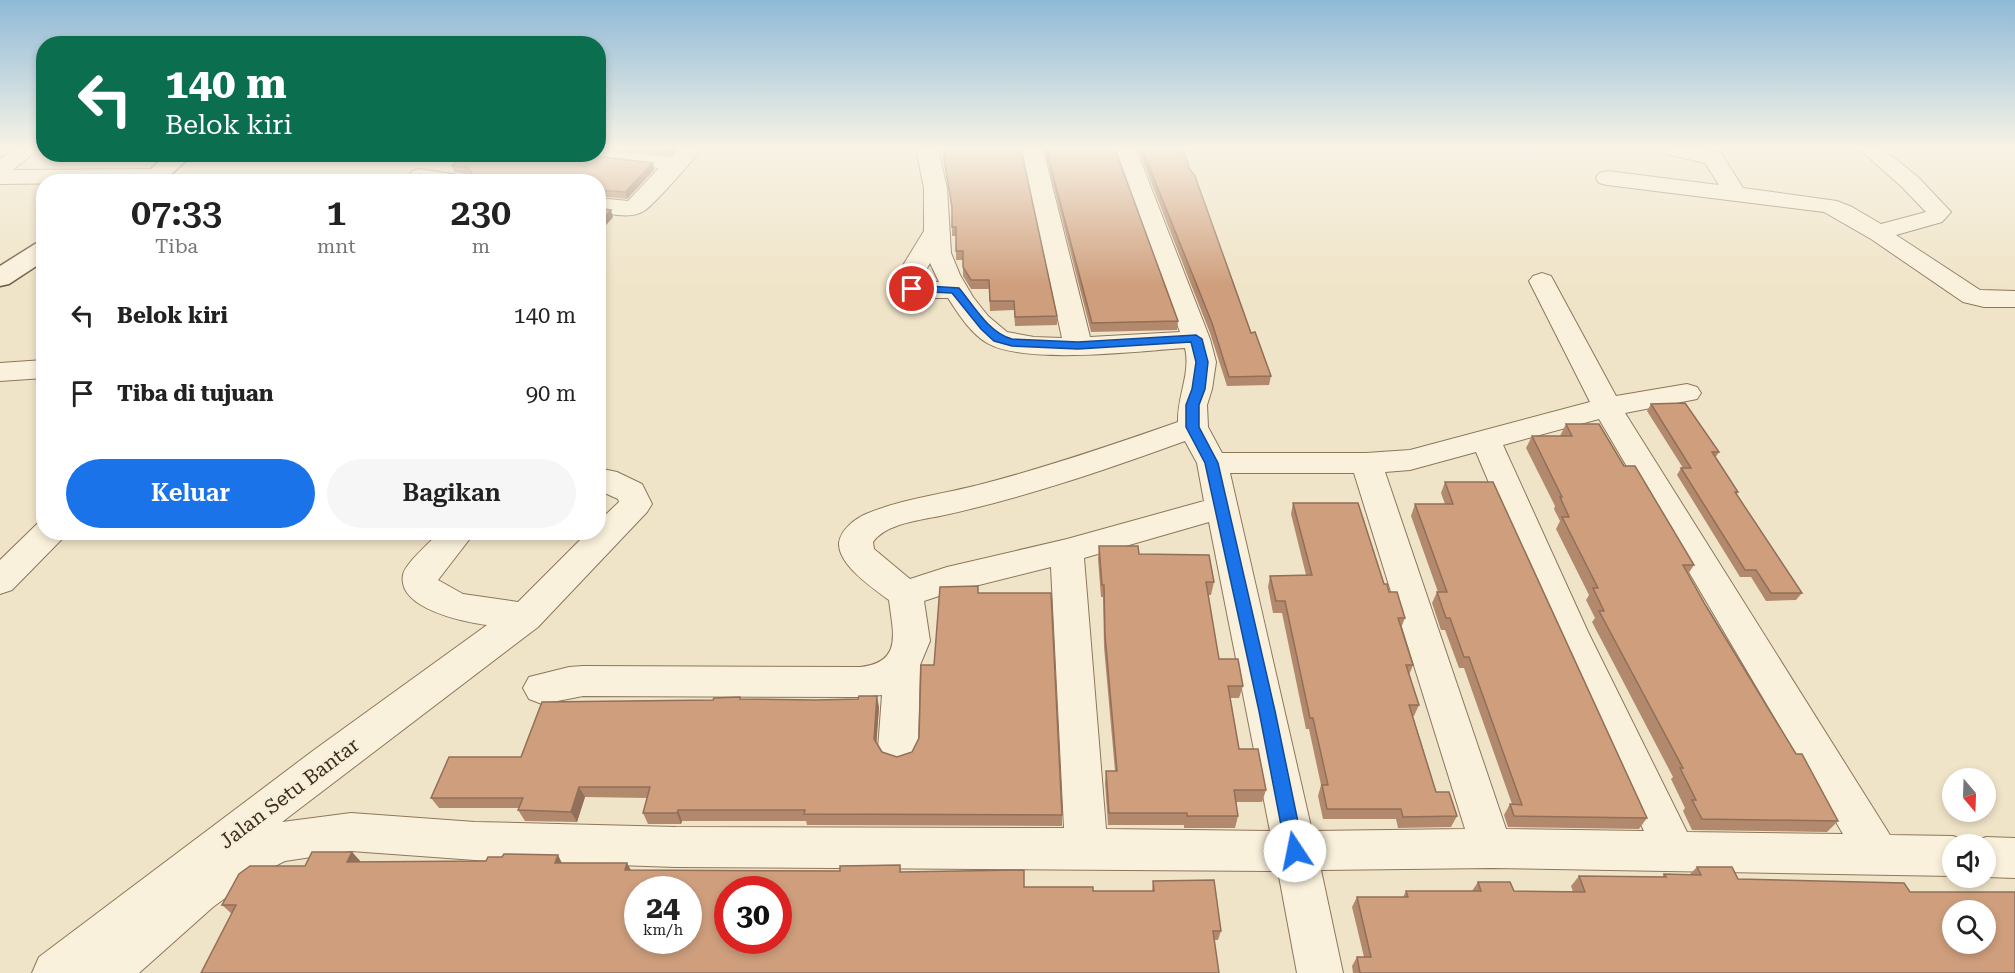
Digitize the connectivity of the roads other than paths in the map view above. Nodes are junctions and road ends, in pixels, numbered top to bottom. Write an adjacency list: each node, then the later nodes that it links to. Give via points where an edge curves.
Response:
1 (647, 194): 7 (street, via 636,206)
2 (937, 194): 8 (street)
3 (1043, 194): 16 (street)
4 (1142, 194): 15 (street)
5 (1745, 194): 9 (street, via 1829,206)
6 (1922, 194): 9 (street, via 1940,212)
7 (606, 206)
8 (936, 232): 13 (street, via 938,251); 13 (street, via 907,280 908,285 918,290)
9 (1880, 234): 14 (street, via 1972,297)
10 (36, 254): 11 (main road)
11 (0, 279)
12 (1542, 281): 20 (street)
13 (955, 290): 16 (street, via 998,339 1030,345)
14 (2015, 299)
15 (1196, 339): 16 (street); 21 (street, via 1202,362 1192,405)
16 (1078, 346)
17 (36, 370): 18 (street)
18 (0, 372)
19 (1687, 393): 20 (street)
20 (1606, 407): 22 (street); 42 (street)
21 (1193, 427): 23 (street); 33 (street, via 1112,457 986,495 898,516 866,529 855,543 858,554)
22 (1485, 438): 24 (street, via 1410,460); 41 (street, via 1570,632)
23 (1212, 463): 24 (street); 26 (street)
24 (1366, 464): 39 (street)
25 (606, 480): 27 (street, Jalan Setu Bantar, via 631,492 636,504)
26 (1222, 507): 31 (street); 40 (street)
27 (606, 535)
28 (41, 540): 32 (street)
29 (452, 540): 34 (street, via 420,574 422,587 456,607)
30 (601, 540): 34 (street, Jalan Setu Bantar)
31 (1067, 551): 33 (street); 38 (street)
32 (0, 581)
33 (906, 594): 35 (street, via 912,642)
34 (525, 617): 46 (street, Jalan Setu Bantar, via 328,762)
35 (902, 665): 36 (street, via 886,679 860,682 583,681); 37 (street)
36 (542, 688)
37 (898, 749)
38 (1086, 848): 40 (street); 47 (street, via 676,847 475,841 351,832 315,836 280,842 240,862 198,892)
39 (1492, 848): 40 (street); 41 (street)
40 (1295, 851): 48 (street)
41 (1675, 852): 42 (street)
42 (1878, 854): 43 (street)
43 (1942, 856)
44 (1996, 857): 45 (street)
45 (2015, 858)
46 (55, 973)
47 (104, 973)
48 (1320, 973)

